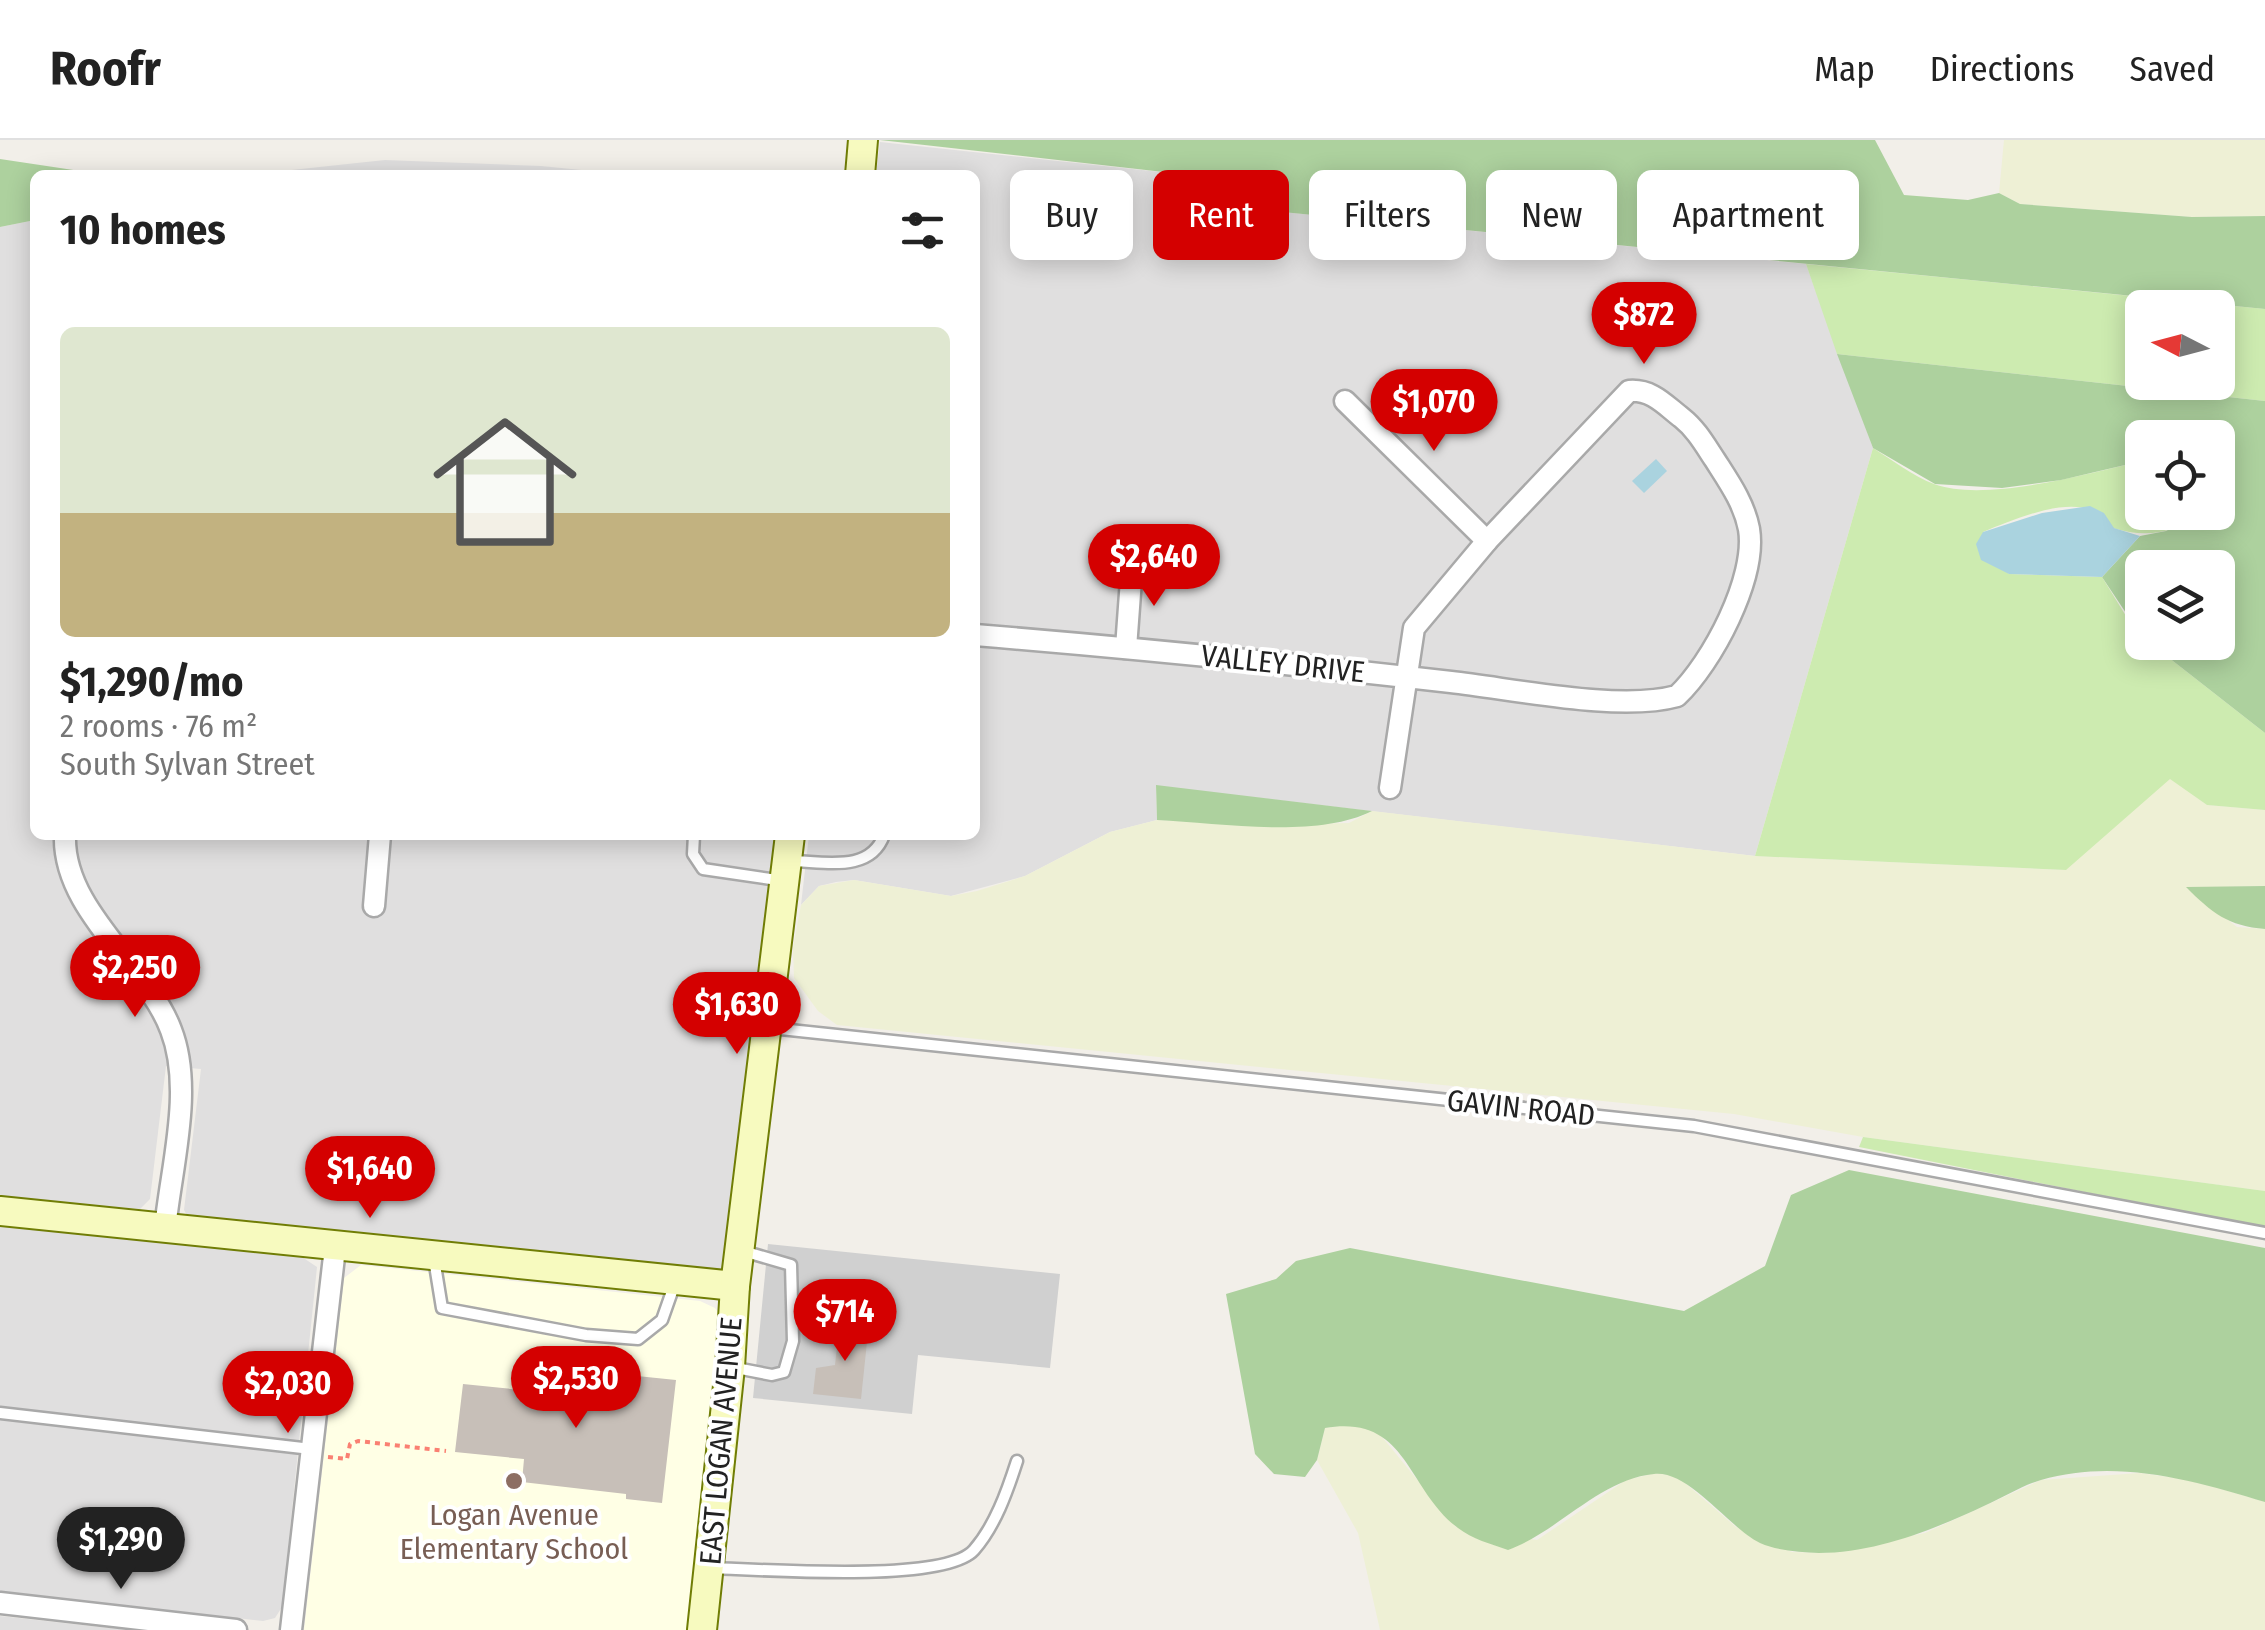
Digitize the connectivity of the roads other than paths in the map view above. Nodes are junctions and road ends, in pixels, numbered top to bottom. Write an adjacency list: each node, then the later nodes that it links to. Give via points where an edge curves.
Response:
1 (864, 140): 2 (street)
2 (861, 170)
3 (1345, 402): 4 (street)
4 (1487, 541): 8 (street, VALLEY DRIVE, via 1414,628); 8 (street, VALLEY DRIVE, via 1629,392 1650,393 1692,426 1737,494 1749,531 1747,566 1707,661 1678,696 1655,702)
5 (1132, 566): 7 (street)
6 (980, 635): 7 (street, VALLEY DRIVE)
7 (1126, 648): 8 (street, VALLEY DRIVE)
8 (1404, 677): 9 (street, VALLEY DRIVE)
9 (1390, 788)
10 (67, 840): 18 (street, via 84,902 170,1026 182,1069)
11 (380, 840): 15 (street)
12 (694, 840): 14 (lane, via 703,869)
13 (882, 840): 14 (lane, via 863,861)
14 (788, 859): 16 (street, EAST LOGAN AVENUE)
15 (374, 906)
16 (770, 1028): 19 (lane, GAVIN ROAD, via 1694,1126); 21 (street, EAST LOGAN AVENUE)
17 (0, 1211): 18 (street)
18 (164, 1229): 20 (street)
19 (2265, 1233)
20 (335, 1248): 22 (street); 27 (street)
21 (742, 1251): 24 (street, EAST LOGAN AVENUE); 25 (lane, via 791,1265 793,1341 784,1372)
22 (433, 1253): 23 (street); 23 (lane, via 442,1308 586,1335 638,1339 662,1320)
23 (676, 1280): 24 (street)
24 (734, 1286): 25 (street, EAST LOGAN AVENUE)
25 (730, 1367): 29 (street, EAST LOGAN AVENUE)
26 (0, 1413): 27 (lane)
27 (320, 1453): 32 (street)
28 (1017, 1462): 29 (lane, via 1002,1504 973,1552 956,1563 895,1572)
29 (709, 1568): 33 (street, EAST LOGAN AVENUE)
30 (0, 1603): 31 (street)
31 (236, 1630)
32 (291, 1630)
33 (702, 1630)

